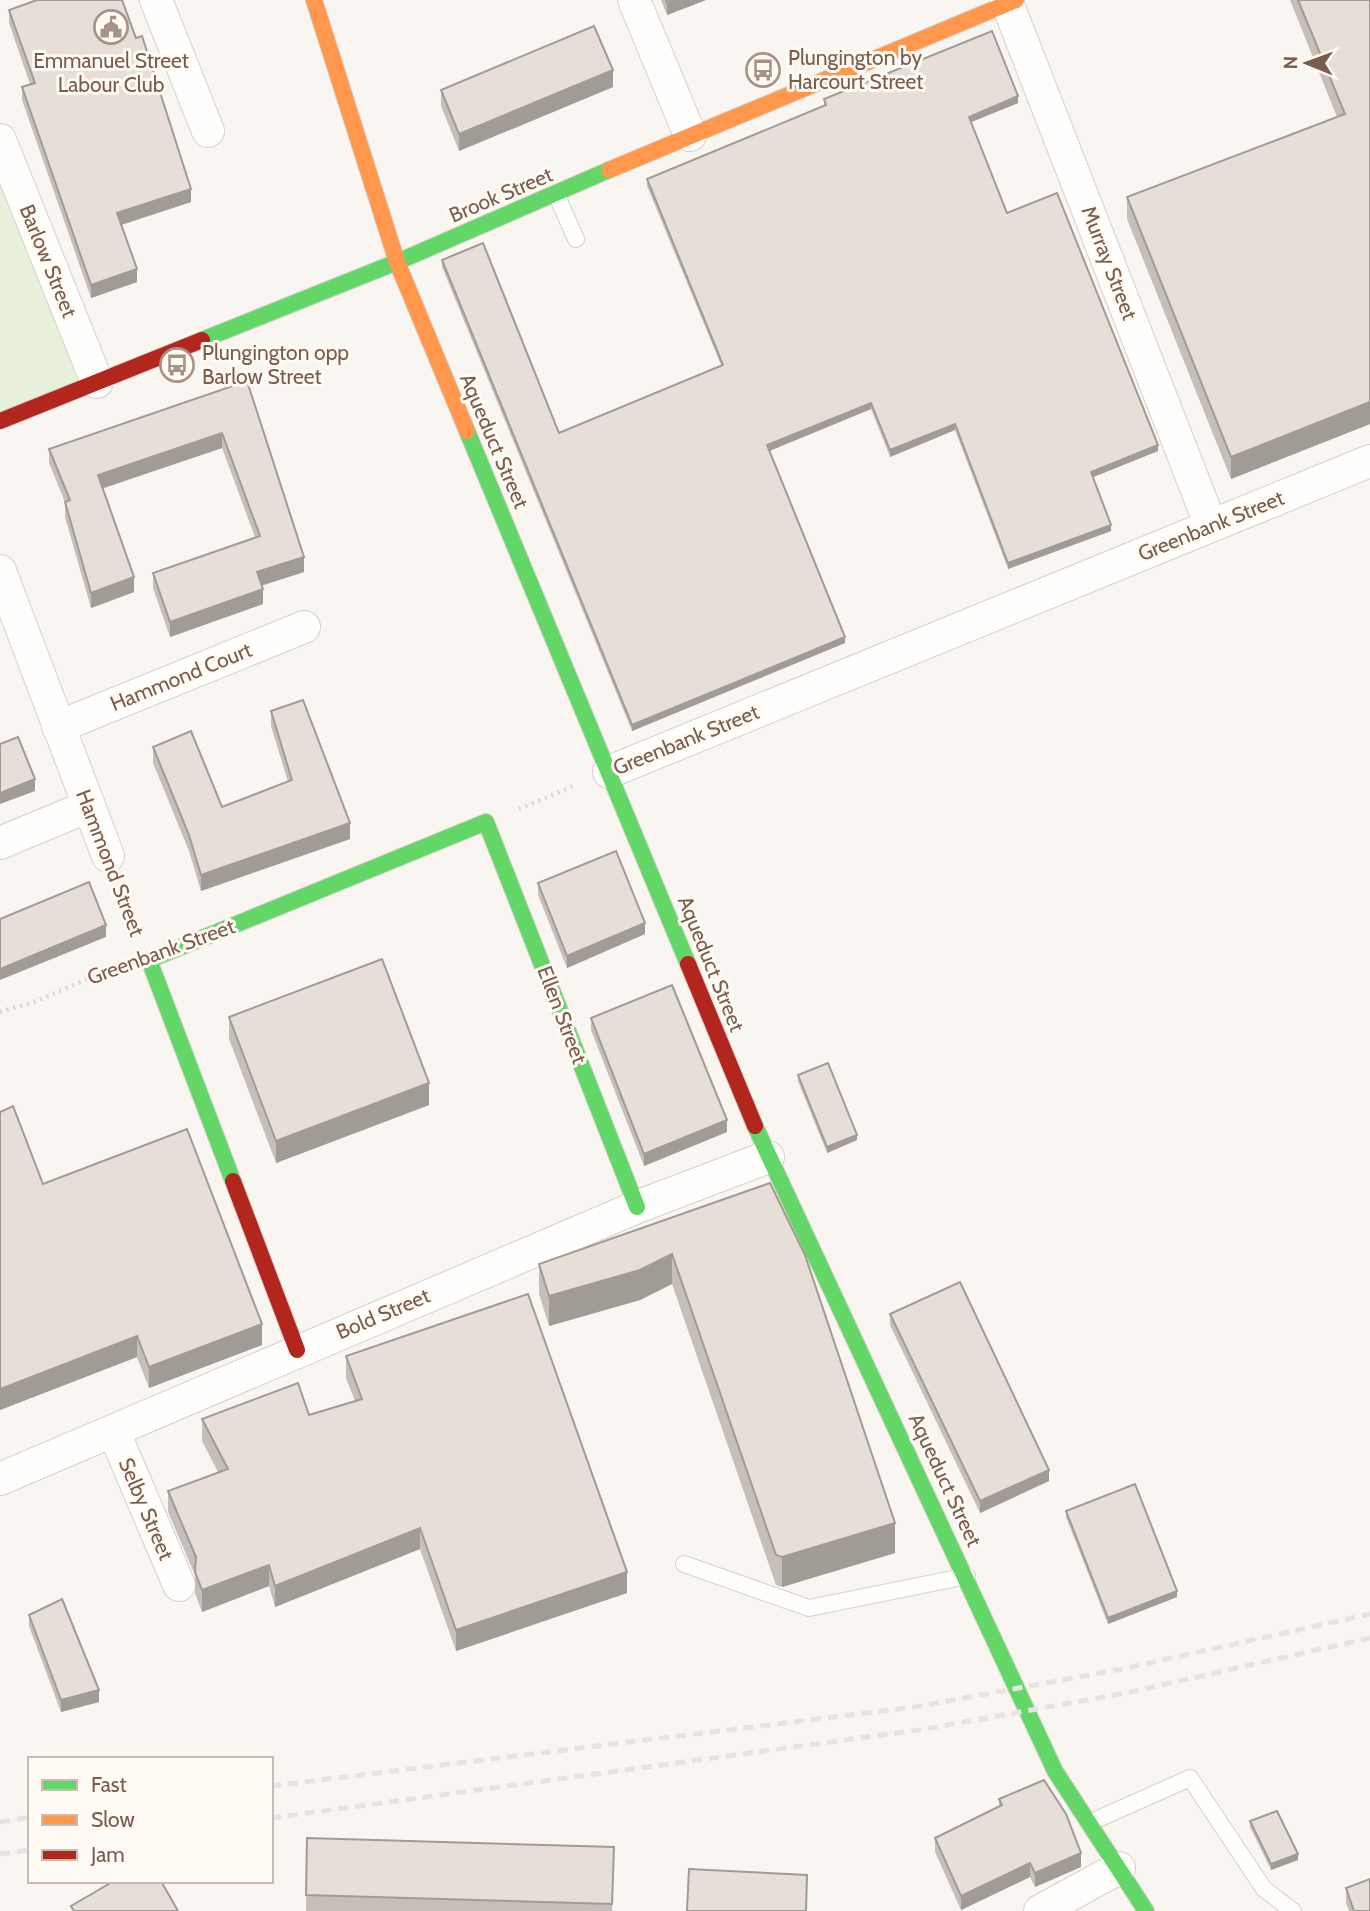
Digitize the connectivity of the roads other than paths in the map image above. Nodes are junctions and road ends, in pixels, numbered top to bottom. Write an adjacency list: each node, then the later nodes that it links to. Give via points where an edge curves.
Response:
1 (156, 0): 5 (street)
2 (314, 0): 10 (street, Aqueduct Street)
3 (634, 0): 6 (street)
4 (1010, 1): 6 (street, Brook Street); 14 (street, Murray Street)
5 (208, 131)
6 (690, 135): 8 (street, Brook Street)
7 (0, 140): 11 (street, Barlow Street)
8 (556, 194): 9 (lane); 10 (street, Brook Street)
9 (576, 239)
10 (397, 262): 11 (street, Brook Street); 18 (street, Aqueduct Street)
11 (97, 382): 12 (street, Brook Street)
12 (0, 421)
13 (1370, 461): 14 (street, Greenbank Street)
14 (1211, 526): 18 (street, Greenbank Street)
15 (0, 571): 17 (street, Hammond Street)
16 (304, 627): 17 (street, Hammond Court)
17 (58, 727): 19 (street, Hammond Street)
18 (609, 772): 24 (street, Aqueduct Street)
19 (89, 806): 21 (street); 22 (street, Hammond Street)
20 (486, 822): 23 (street, Greenbank Street); 25 (street, Ellen Street)
21 (0, 843)
22 (108, 856)
23 (149, 960): 26 (street, Hammond Street)
24 (768, 1157): 25 (street, Bold Street); 30 (street, Aqueduct Street)
25 (637, 1207): 26 (street, Bold Street)
26 (297, 1350): 27 (street, Bold Street)
27 (114, 1432): 28 (street, Bold Street); 31 (street, Selby Street)
28 (0, 1479)
29 (684, 1564): 30 (lane, via 809,1608)
30 (967, 1576): 32 (street, Aqueduct Street, via 1055,1771)
31 (179, 1586)
32 (1089, 1823): 33 (street, Aqueduct Street); 36 (lane, via 1190,1778 1264,1889)
33 (1119, 1868): 34 (street); 35 (street, Aqueduct Street)
34 (1040, 1911)
35 (1146, 1911)
36 (1293, 1911)

